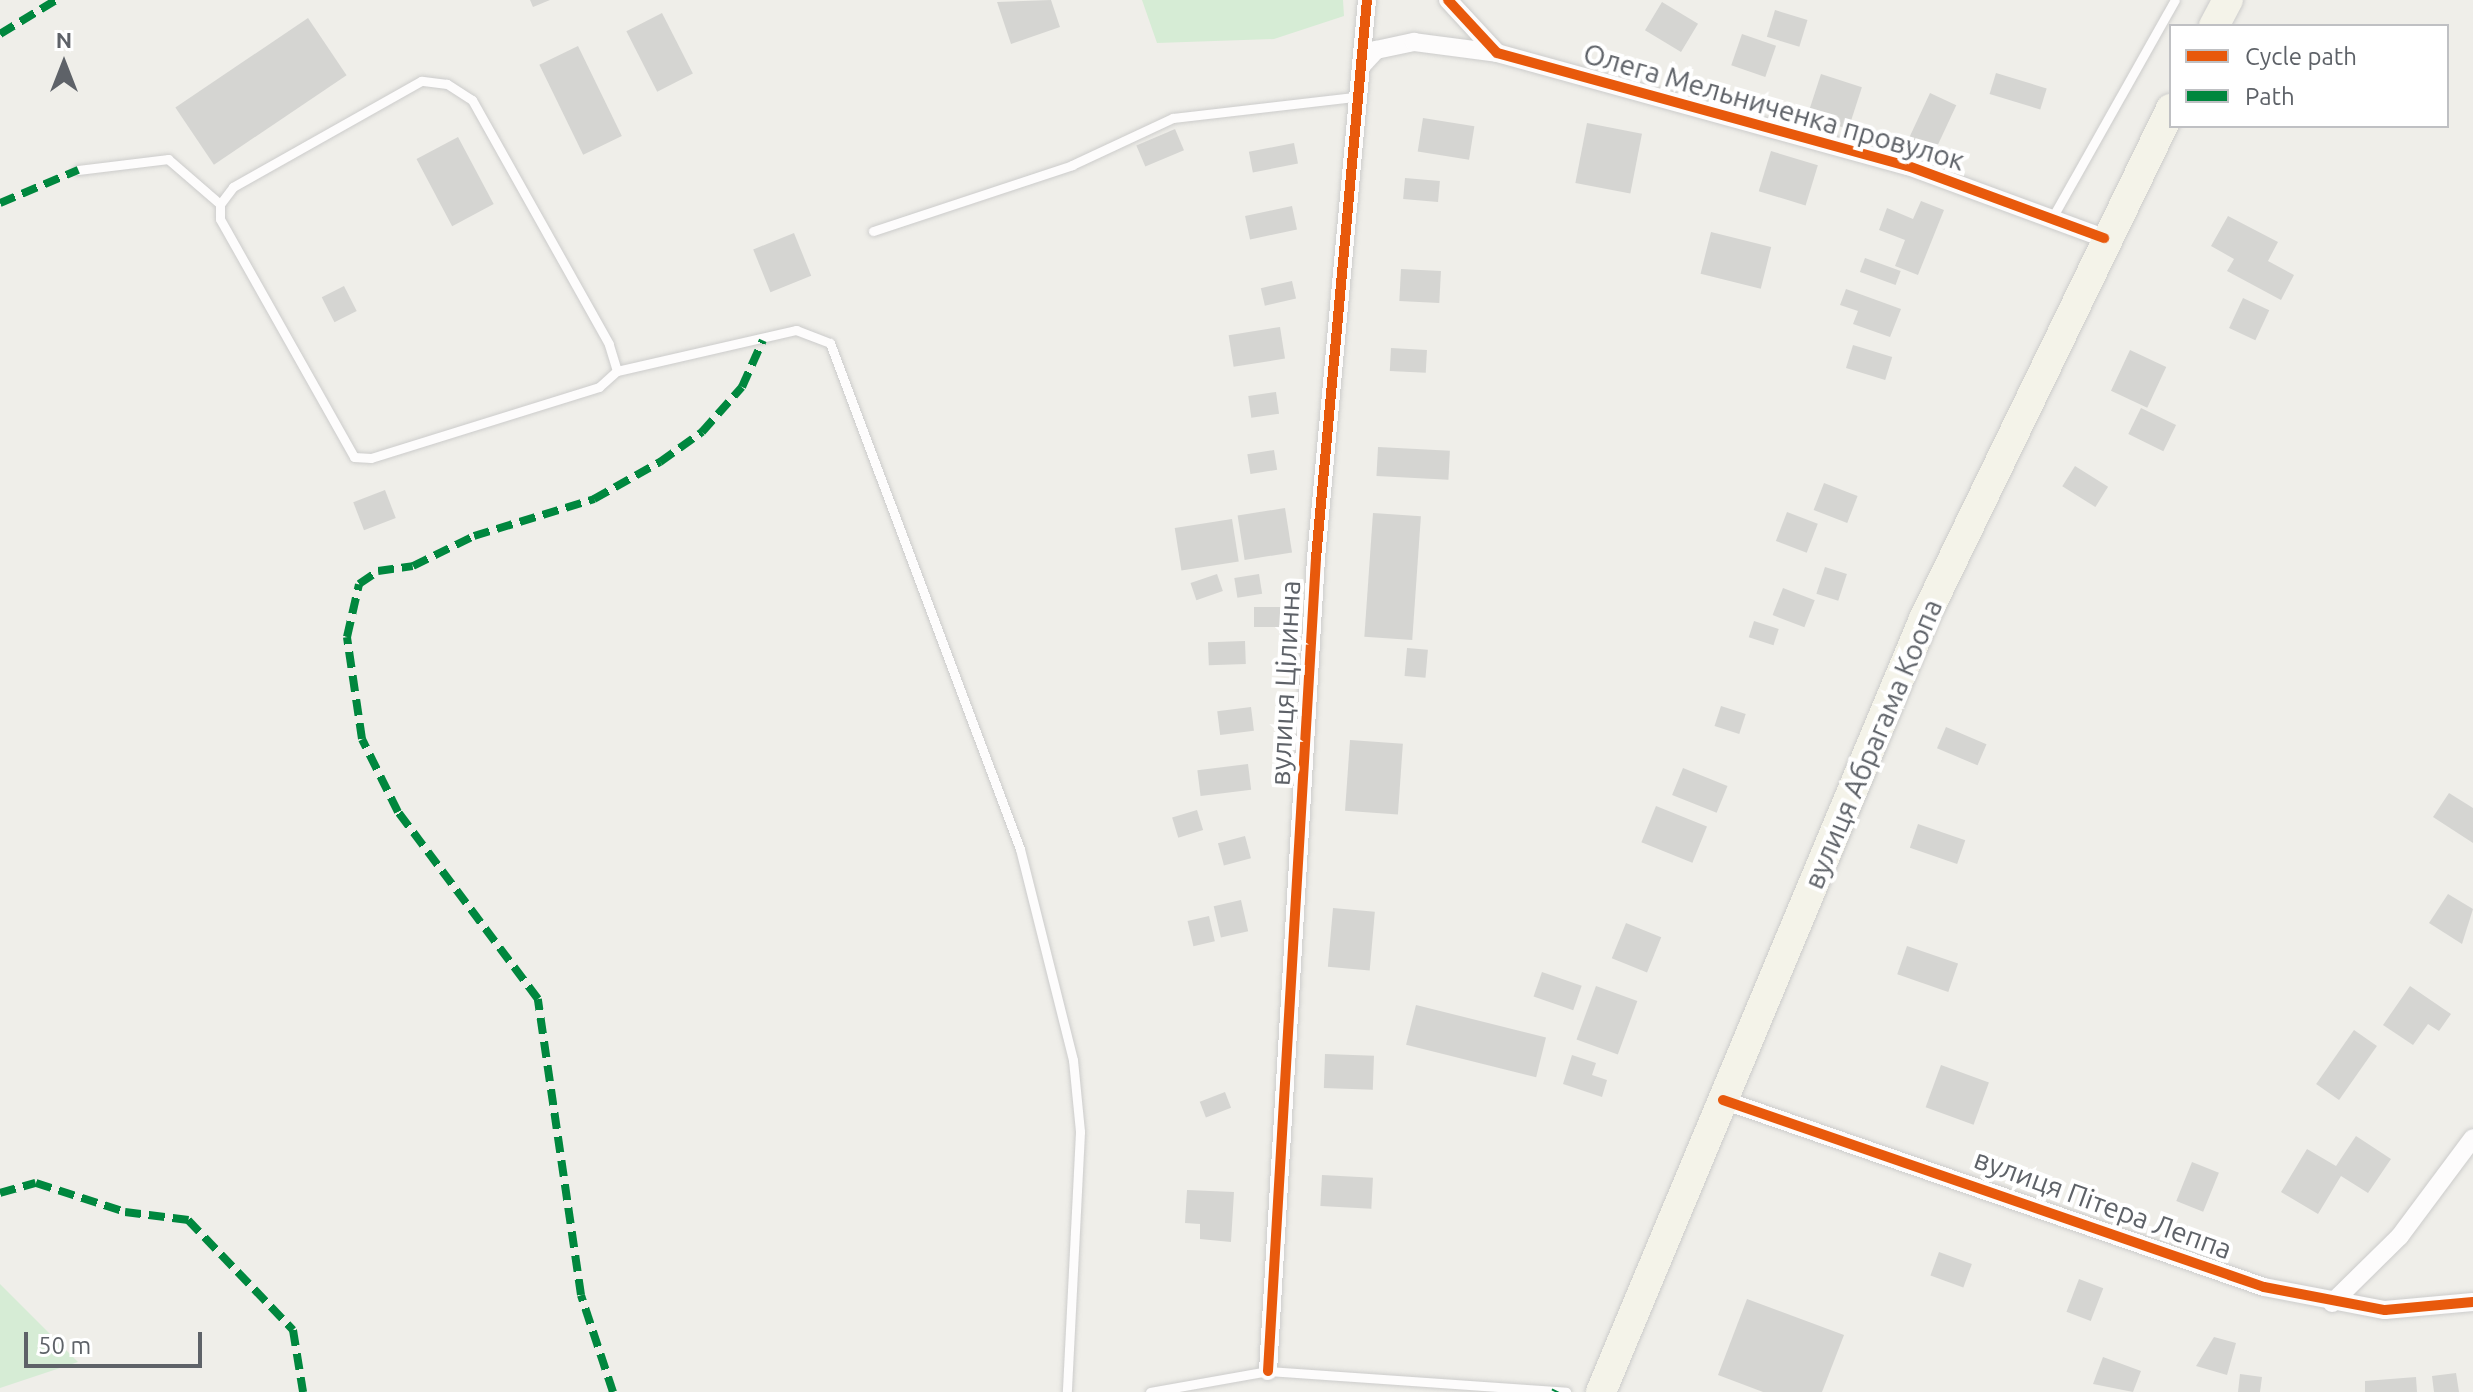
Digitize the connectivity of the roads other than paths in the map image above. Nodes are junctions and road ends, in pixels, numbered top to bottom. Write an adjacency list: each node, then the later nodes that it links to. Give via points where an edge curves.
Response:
1 (1367, 0): 7 (street, вулиця Цілинна)
2 (1448, 0): 6 (street)
3 (2175, 0): 12 (lane)
4 (2228, 0): 5 (main road)
5 (2215, 24)
6 (1497, 53): 7 (street, Олега Мельниченка провулок, via 1414,42 1376,50); 12 (street, Олега Мельниченка провулок, via 1908,166)
7 (1364, 63): 8 (street, вулиця Цілинна)
8 (1354, 97): 13 (lane, via 1173,118 1072,165); 20 (street, вулиця Цілинна, via 1316,558)
9 (2169, 113): 14 (main road, вулиця Абрагама Коопа)
10 (78, 170): 11 (lane, via 168,159)
11 (220, 204): 15 (lane, via 220,219 354,457 371,458 599,387); 15 (lane, via 233,187 421,81 447,84 472,100 609,344)
12 (2052, 218): 14 (street, Олега Мельниченка провулок)
13 (873, 231)
14 (2104, 238): 16 (main road, вулиця Абрагама Коопа, via 1924,619)
15 (617, 371): 22 (lane, via 796,330 819,335 838,355 1020,849 1073,1060 1080,1132)
16 (1723, 1100): 19 (street, вулиця Пітера Леппа, via 2264,1287); 26 (main road, вулиця Абрагама Коопа)
17 (2473, 1138): 19 (street, via 2400,1236)
18 (2473, 1302): 19 (street, вулиця Пітера Леппа, via 2424,1311)
19 (2332, 1303)
20 (1268, 1371): 21 (lane); 24 (lane)
21 (1450, 1387): 25 (lane)
22 (1067, 1392)
23 (1150, 1392): 24 (lane)
24 (1156, 1392)
25 (1566, 1392)
26 (1601, 1392)

